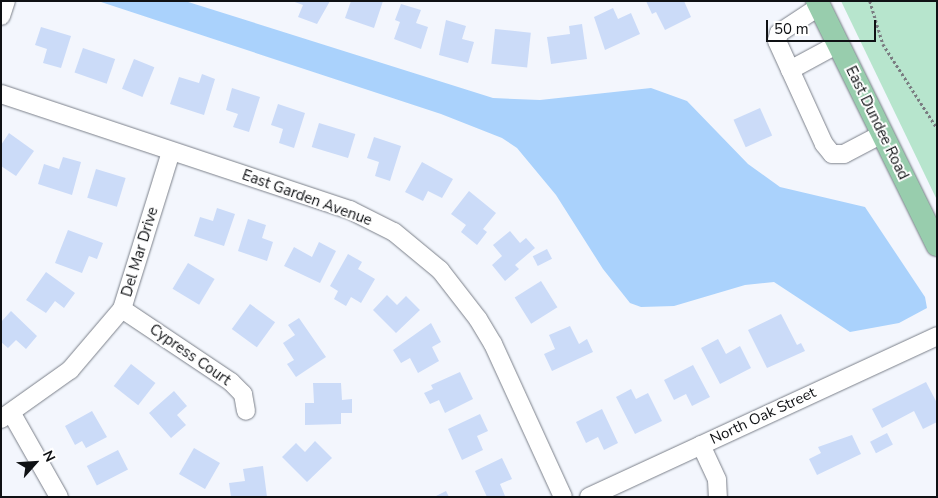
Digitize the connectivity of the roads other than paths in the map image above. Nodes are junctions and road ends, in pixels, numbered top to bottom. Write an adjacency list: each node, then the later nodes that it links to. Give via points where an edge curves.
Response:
1 (6, 1): 3 (street)
2 (819, 4): 4 (main road, East Dundee Road); 5 (street, via 779,33 777,41)
3 (1, 16)
4 (838, 44): 5 (street); 7 (main road, East Dundee Road)
5 (790, 70): 7 (street, via 824,144 832,154 844,154)
6 (1, 94): 8 (street, East Garden Avenue)
7 (882, 134): 9 (main road, East Dundee Road)
8 (171, 152): 10 (street, Del Mar Drive); 16 (street, East Garden Avenue, via 350,210 394,232 419,251 452,283 484,327)
9 (937, 245)
10 (122, 309): 12 (street, Cypress Court, via 231,382 243,394); 13 (street, Del Mar Drive, via 70,370)
11 (937, 336): 14 (street, North Oak Street)
12 (246, 411)
13 (7, 417): 15 (street)
14 (701, 445): 17 (street, North Oak Street); 18 (street, via 717,480)
15 (59, 497)
16 (563, 497)
17 (590, 497)
18 (718, 497)

